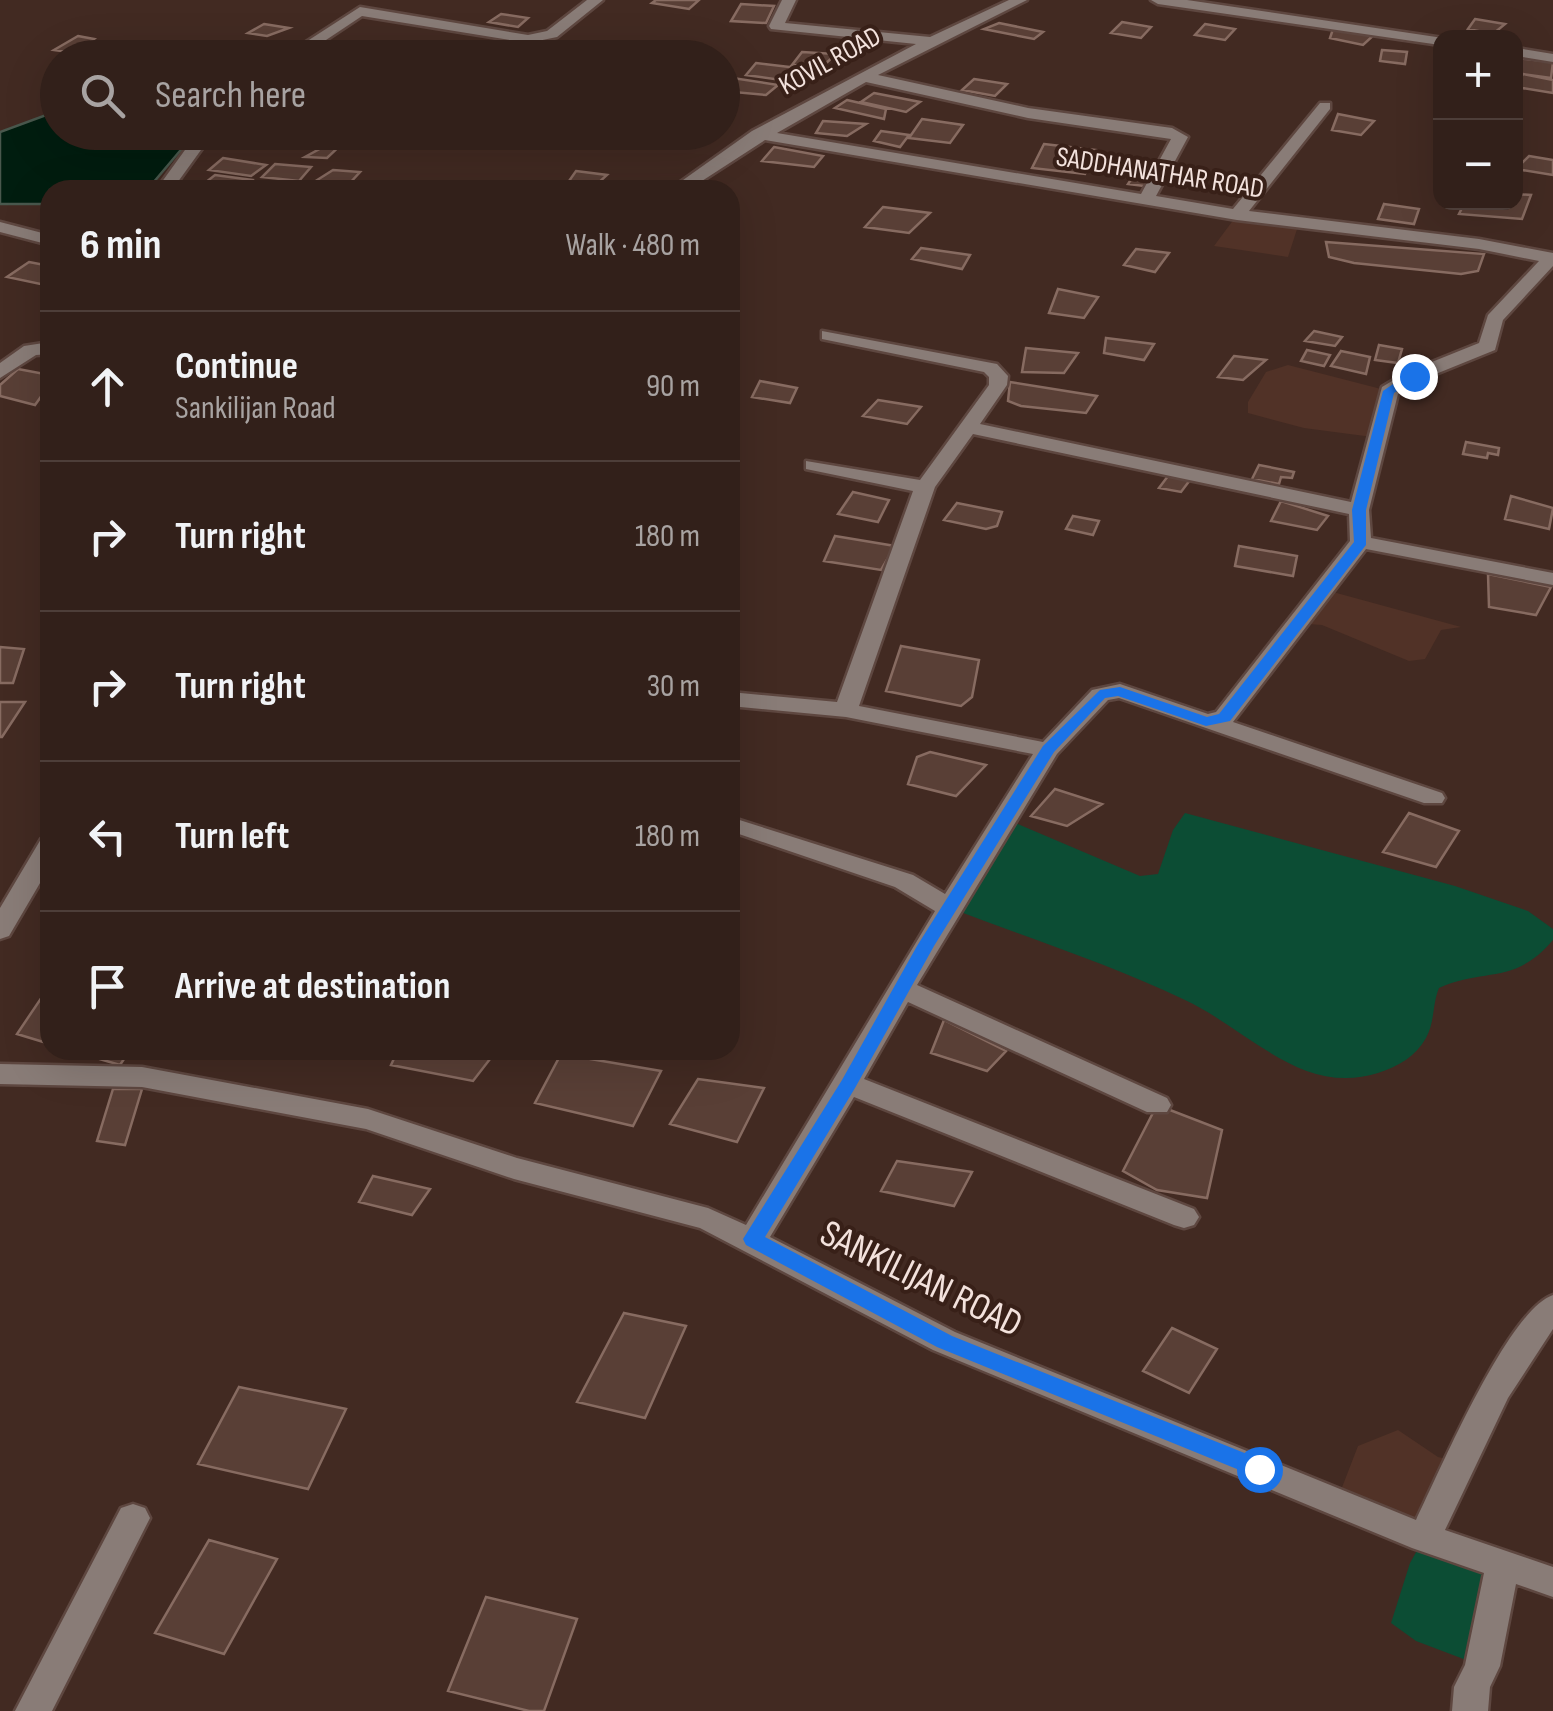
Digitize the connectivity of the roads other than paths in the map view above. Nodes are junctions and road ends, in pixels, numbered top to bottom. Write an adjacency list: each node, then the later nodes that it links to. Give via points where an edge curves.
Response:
1 (596, 0): 5 (street, via 552,34 528,38 360,12)
2 (789, 0): 6 (street, via 776,26)
3 (1020, 0): 6 (street, KOVIL ROAD)
4 (1158, 0): 7 (street)
5 (316, 40)
6 (930, 40): 10 (street); 12 (street, KOVIL ROAD)
7 (1433, 41)
8 (1523, 53): 9 (street)
9 (1553, 58)
10 (865, 77): 12 (street); 18 (street, via 1180,137)
11 (1325, 106): 19 (street)
12 (758, 134): 13 (street, KOVIL ROAD); 18 (street, SADDHANATHAR ROAD)
13 (740, 146)
14 (193, 150): 16 (street)
15 (735, 150): 17 (street, KOVIL ROAD)
16 (171, 180)
17 (691, 180)
18 (1146, 200): 19 (street, SADDHANATHAR ROAD)
19 (1237, 215): 22 (street, SADDHANATHAR ROAD)
20 (0, 228): 21 (street)
21 (40, 238)
22 (1552, 258): 29 (street, via 1494,319 1488,346 1389,391)
23 (828, 336): 26 (street, via 990,368 998,385)
24 (40, 349): 25 (street)
25 (0, 372)
26 (968, 427): 28 (street); 29 (street)
27 (813, 464): 28 (street)
28 (925, 487): 33 (street)
29 (1359, 510): 30 (street)
30 (1361, 542): 31 (street); 34 (street, via 1224,718)
31 (1553, 578)
32 (740, 700): 33 (street)
33 (846, 710): 35 (street)
34 (1206, 721): 35 (street, via 1120,691 1100,694); 36 (street)
35 (1048, 750): 39 (street)
36 (1433, 798)
37 (740, 826): 39 (street, via 904,882)
38 (40, 867): 40 (street)
39 (950, 908): 41 (street)
40 (0, 930)
41 (902, 989): 43 (street); 44 (street)
42 (0, 1074): 46 (street, SANKILIJAN ROAD, via 142,1077 368,1119)
43 (848, 1084): 45 (street); 46 (street)
44 (1157, 1105)
45 (1184, 1216)
46 (753, 1239): 49 (street, SANKILIJAN ROAD, via 944,1342)
47 (1553, 1307): 49 (street, via 1495,1388)
48 (133, 1518): 52 (street)
49 (1424, 1538): 50 (street, SANKILIJAN ROAD)
50 (1503, 1565): 51 (street, SANKILIJAN ROAD); 53 (street)
51 (1553, 1582)
52 (34, 1711)
53 (1470, 1711)

